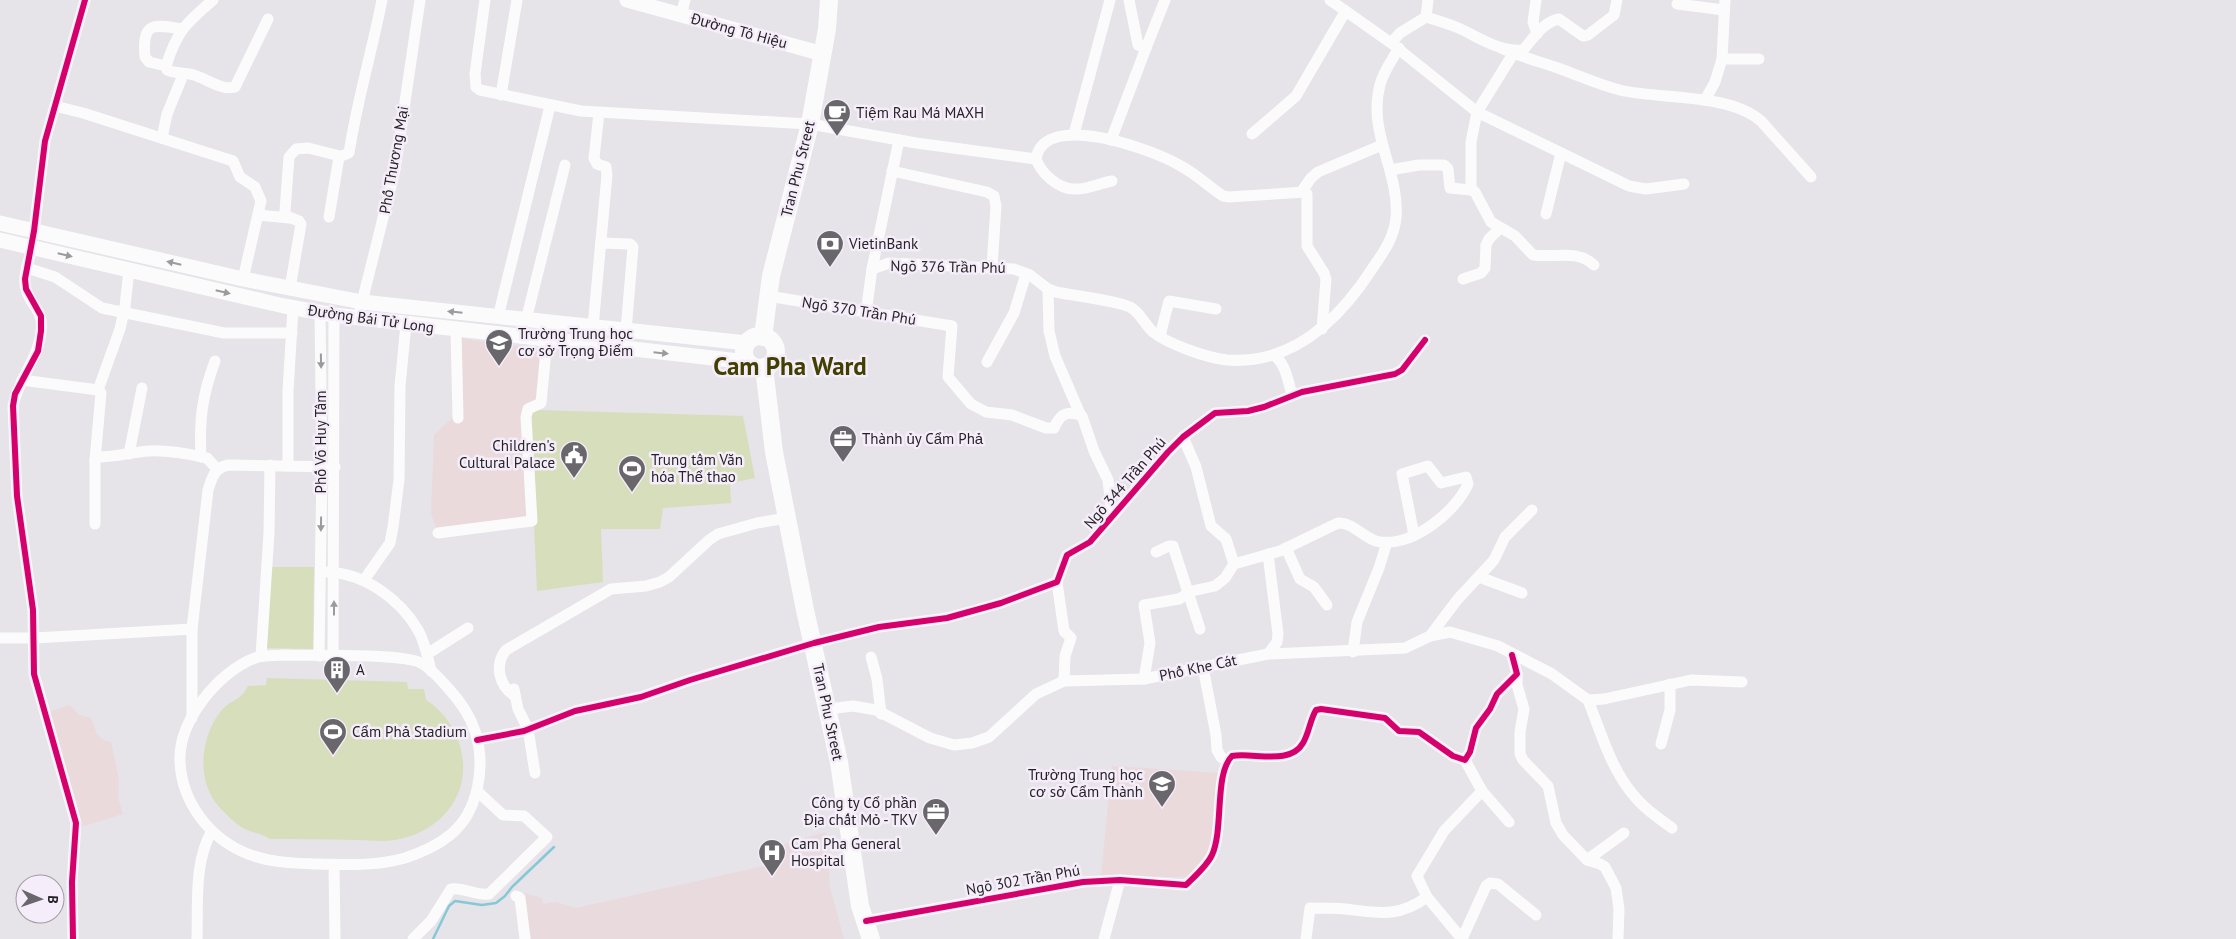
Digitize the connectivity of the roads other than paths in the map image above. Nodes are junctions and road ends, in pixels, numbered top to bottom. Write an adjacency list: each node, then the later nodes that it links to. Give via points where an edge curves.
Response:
1 (85, 0): 35 (street)
2 (213, 0): 22 (street, via 192,16)
3 (382, 0): 47 (street, via 349,153)
4 (420, 0): 79 (street, Phố Thương Mại, via 394,170)
5 (485, 0): 33 (street, via 475,83 480,90)
6 (517, 0): 33 (street)
7 (627, 0): 18 (street, Đường Tô Hiệu)
8 (829, 0): 27 (main road, Tran Phu Street)
9 (1110, 0): 40 (street)
10 (1129, 0): 25 (street, via 1138,45)
11 (1165, 0): 25 (street)
12 (1330, 0): 19 (street)
13 (1428, 0): 20 (street)
14 (1536, 0): 23 (street, via 1533,22)
15 (1617, 0): 23 (street, via 1614,15 1586,36 1558,19)
16 (1677, 4): 17 (street)
17 (1724, 5): 29 (street)
18 (682, 7): 27 (street, Đường Tô Hiệu)
19 (1345, 12): 24 (street); 41 (street, via 1296,96)
20 (1426, 18): 24 (street, via 1400,33); 26 (street, via 1457,27)
21 (268, 19): 32 (street, via 235,87 224,87 195,75)
22 (182, 29): 31 (street); 31 (street, via 158,25 147,33 145,57 148,62)
23 (1537, 34): 26 (street, via 1523,50)
24 (1395, 45): 37 (street); 45 (street, Ngõ 376 Trần Phú, via 1376,106)
25 (1146, 48): 44 (street)
26 (1501, 48): 28 (street)
27 (823, 54): 39 (main road, Tran Phu Street)
28 (1513, 54): 34 (street, via 1616,89); 37 (street)
29 (1722, 59): 30 (street); 34 (street)
30 (1759, 59)
31 (166, 66): 32 (street, via 167,70)
32 (183, 74): 42 (street, via 167,114)
33 (501, 95): 36 (street)
34 (1705, 100): 52 (street, via 1752,114)
35 (55, 106): 42 (street); 63 (street, via 46,141)
36 (550, 106): 38 (street); 85 (street)
37 (1478, 112): 46 (street); 55 (street, via 1471,142)
38 (599, 113): 39 (street); 65 (street, via 594,158 606,167 607,175)
39 (809, 124): 43 (street); 78 (main road, Tran Phu Street)
40 (1074, 134): 44 (street); 48 (street, via 1040,145)
41 (1252, 134)
42 (162, 138): 58 (street, via 233,161 240,177 255,187 260,195)
43 (899, 140): 48 (street); 51 (street)
44 (1111, 140): 56 (street, via 1180,165 1229,198)
45 (1382, 145): 50 (street, Ngõ 376 Trần Phú); 56 (street, via 1318,172)
46 (1561, 153): 54 (street, via 1630,186 1646,189); 57 (street)
47 (340, 156): 59 (street); 60 (street, via 308,148 291,152 284,202)
48 (1036, 159): 53 (street, via 1048,178 1072,189)
49 (566, 165): 87 (street)
50 (1390, 170): 55 (street, via 1419,164 1444,165 1448,169 1450,188); 90 (street, Ngõ 376 Trần Phú, via 1396,217 1394,233 1355,296)
51 (892, 171): 68 (street, via 994,196); 71 (street)
52 (1811, 177)
53 (1112, 181)
54 (1684, 184)
55 (1471, 190): 62 (street, via 1491,222)
56 (1302, 191): 90 (street, via 1306,194 1307,246 1326,279)
57 (1546, 214)
58 (258, 215): 60 (street); 73 (street)
59 (329, 217)
60 (289, 218): 75 (street, via 301,224)
61 (0, 223): 63 (street, Đường Bái Tử Long)
62 (1500, 228): 67 (street, via 1515,236 1533,254 1586,257); 74 (street, via 1486,245 1485,268 1481,273)
63 (34, 231): 66 (street); 73 (street, Đường Bái Tử Long, one-way to 63)
64 (0, 240): 66 (street, Đường Bái Tử Long)
65 (601, 243): 89 (street); 92 (street, via 630,244 633,247)
66 (32, 248): 69 (street); 70 (street, Đường Bái Tử Long, one-way to 70)
67 (1594, 265)
68 (992, 267): 71 (street, Ngõ 376 Trần Phú, via 889,263); 72 (street, Ngõ 376 Trần Phú, via 1014,268)
69 (28, 268): 82 (street, via 55,277 102,308); 104 (street, via 26,289 42,316 38,351)
70 (129, 270): 80 (street, Đường Bái Tử Long, one-way to 80); 82 (street)
71 (872, 270): 83 (street, Ngõ 376 Trần Phú)
72 (1026, 274): 76 (street, Ngõ 376 Trần Phú); 102 (street, via 1014,313)
73 (243, 279): 75 (street, Đường Bái Tử Long)
74 (1463, 279)
75 (290, 288): 77 (street, Đường Bái Tử Long)
76 (1048, 289): 95 (street, Ngõ 376 Trần Phú, via 1133,308); 108 (street, via 1049,331 1055,356)
77 (328, 296): 79 (street, Đường Bái Tử Long); 84 (street)
78 (768, 296): 83 (street, Ngõ 370 Trần Phú); 97 (main road, Tran Phu Street)
79 (362, 302): 85 (street, Đường Bái Tử Long, one-way to 79); 86 (street, Phố Thương Mại)
80 (294, 308): 84 (street, Đường Bái Tử Long); 93 (street)
81 (1216, 309): 95 (street, via 1169,301)
82 (124, 313): 93 (street, via 224,333); 106 (street)
83 (866, 313): 108 (street, Ngõ 370 Trần Phú, via 950,326 953,331 948,377 971,404 986,412 1051,428 1063,414)
84 (327, 314): 86 (street, Đường Bái Tử Long); 116 (street, Phố Võ Huy Tâm, one-way to 116); 117 (street, Phố Võ Huy Tâm)
85 (492, 316): 87 (street, Đường Bái Tử Long); 94 (street)
86 (358, 318): 88 (street, Đường Bái Tử Long)
87 (526, 320): 89 (street, Đường Bái Tử Long)
88 (406, 324): 91 (street, Đường Bái Tử Long); 133 (street, via 400,386 399,480 393,527 390,543)
89 (593, 328): 92 (street, Đường Bái Tử Long)
90 (1322, 329): 100 (street, Ngõ 376 Trần Phú)
91 (456, 330): 94 (street, Đường Bái Tử Long); 109 (street)
92 (626, 331): 97 (street, Đường Bái Tử Long); 99 (street)
93 (292, 333): 115 (street)
94 (484, 333): 96 (street, Đường Bái Tử Long)
95 (1160, 336): 100 (street, Ngõ 376 Trần Phú, via 1213,358 1246,360)
96 (547, 340): 99 (street, Đường Bái Tử Long); 123 (street, via 541,403 528,409 526,417 532,521)
97 (755, 340): 103 (main road, via 744,354); 103 (main road, via 773,344 775,354 774,360)
98 (1425, 340): 107 (street, Ngõ 344 Trần Phú, via 1402,370 1395,374)
99 (626, 350): 103 (street, Đường Bái Tử Long, one-way to 103)
100 (1275, 356): 107 (street, via 1285,371)
101 (215, 361): 112 (street, via 201,410)
102 (987, 362)
103 (756, 365): 121 (main road, Tran Phu Street)
104 (22, 380): 106 (street); 145 (street, via 13,406 17,496)
105 (142, 388): 111 (street)
106 (98, 390): 113 (street)
107 (1292, 395): 110 (street, Ngõ 344 Trần Phú, via 1248,412 1215,413)
108 (1080, 414): 120 (street, via 1108,480)
109 (458, 418)
110 (1183, 437): 120 (street, Ngõ 344 Trần Phú); 129 (street, via 1196,467 1211,526 1226,539)
111 (129, 454): 112 (street, via 152,451); 113 (street, via 99,456)
112 (201, 457): 118 (street, via 211,460)
113 (95, 460): 122 (street)
114 (270, 466): 115 (street); 118 (street, via 228,464); 151 (street)
115 (288, 466): 116 (street)
116 (322, 467): 117 (street); 130 (street, Phố Võ Huy Tâm, one-way to 130)
117 (334, 467): 131 (street, Phố Võ Huy Tâm)
118 (217, 469): 141 (street, via 208,490)
119 (1532, 510): 132 (street, Phố Khe Cát, via 1505,537 1494,560)
120 (1112, 516): 134 (street, Ngõ 344 Trần Phú, via 1090,542 1066,555)
121 (787, 518): 146 (main road, Tran Phu Street); 166 (street, via 718,534 660,582 611,589 506,650 498,664 500,675 507,690 515,692 518,709)
122 (95, 524)
123 (438, 533)
124 (1414, 535): 124 (street, via 1453,507 1466,488 1466,477 1441,483 1428,466 1402,474); 125 (street, via 1399,542)
125 (1386, 542): 126 (street, via 1376,541 1342,522); 147 (street, via 1357,622)
126 (1286, 548): 128 (street); 137 (street, via 1300,579 1314,588)
127 (1156, 552): 135 (street, via 1173,546)
128 (1268, 554): 129 (street); 149 (street, via 1278,634 1277,642)
129 (1234, 564): 135 (street, via 1215,586)
130 (320, 572): 131 (street); 152 (street, Phố Võ Huy Tâm)
131 (334, 572): 133 (street); 153 (street, Phố Võ Huy Tâm, one-way to 131)
132 (1479, 576): 136 (street); 138 (street, Phố Khe Cát)
133 (364, 580): 148 (street, via 374,585 409,618 419,631)
134 (1057, 582): 146 (street, via 1001,603 947,618 879,627); 159 (street, via 1064,631 1071,638 1065,656)
135 (1189, 593): 140 (street); 158 (street, via 1179,599 1144,605 1150,643)
136 (1522, 593)
137 (1327, 605)
138 (1444, 616): 142 (street); 143 (street, Phố Khe Cát)
139 (468, 628): 148 (street)
140 (1200, 628)
141 (192, 629): 145 (street); 165 (street)
142 (1450, 632): 143 (street); 150 (street, via 1484,640)
143 (1430, 636): 147 (street, Phố Khe Cát, via 1405,648)
144 (0, 638): 145 (street)
145 (35, 638): 185 (street, via 34,674 76,823)
146 (814, 643): 163 (main road, Tran Phu Street); 166 (street, via 642,697 575,711)
147 (1353, 652): 149 (street, Phố Khe Cát)
148 (427, 654): 156 (street)
149 (1268, 654): 155 (street, Phố Khe Cát)
150 (1512, 655): 157 (street); 162 (street, via 1552,674)
151 (261, 656): 152 (street); 165 (street, via 222,679 202,700)
152 (319, 656): 153 (street)
153 (333, 656): 156 (street, via 392,658 420,663)
154 (870, 657): 164 (street, via 877,679)
155 (1203, 667): 158 (street, Phố Khe Cát); 170 (street, via 1217,750)
156 (431, 671): 167 (street, via 458,699)
157 (1517, 674): 169 (street, via 1497,694 1476,728); 178 (street, via 1524,709 1520,732 1522,760 1548,786 1556,823 1563,835)
158 (1144, 679): 159 (street, Phố Khe Cát)
159 (1064, 681): 164 (street, Phố Khe Cát, via 1036,694 989,737 972,743 947,744)
160 (1742, 682): 161 (street, via 1691,680)
161 (1670, 684): 162 (street, via 1604,700); 168 (street, via 1670,710)
162 (1588, 700): 175 (street, via 1609,753 1630,791)
163 (828, 709): 164 (street, Phố Khe Cát, via 853,706); 184 (main road, Tran Phu Street, via 860,906)
164 (881, 714)
165 (192, 720): 176 (street, via 184,736 180,761 186,790 201,821)
166 (528, 729): 167 (street); 171 (street)
167 (477, 740): 172 (street)
168 (1661, 744)
169 (1465, 760): 170 (street, via 1453,756 1419,732 1399,731 1385,718 1321,709 1316,710 1303,744 1297,751 1267,757 1232,756); 173 (street)
170 (1227, 761): 180 (street, Ngõ 302 Trần Phú, via 1216,844 1211,857 1196,875 1186,885)
171 (535, 773)
172 (477, 791): 179 (street, via 464,821 431,847 405,858 366,865); 188 (street, via 503,815 524,816 547,837 489,894 451,889 431,921)
173 (1482, 791): 174 (street); 182 (street, via 1444,831 1419,871 1419,883)
174 (1508, 822)
175 (1672, 828)
176 (212, 830): 179 (street, via 220,839 247,854 275,862); 186 (street, via 201,856)
177 (1624, 833): 178 (street)
178 (1588, 860): 194 (street, via 1605,867 1616,888)
179 (334, 864): 187 (street)
180 (1120, 880): 184 (street, Ngõ 302 Trần Phú, via 1039,889); 191 (street)
181 (516, 896): 189 (street, via 520,898)
182 (1427, 897): 192 (street, via 1412,908 1376,913 1310,908); 193 (street)
183 (1536, 915): 193 (street, via 1498,884 1490,884 1486,886)
184 (866, 921): 190 (main road, Tran Phu Street)
185 (73, 939)
186 (197, 939)
187 (335, 939)
188 (413, 939)
189 (525, 939)
190 (871, 939)
191 (1104, 939)
192 (1306, 939)
193 (1462, 939)
194 (1618, 939)

